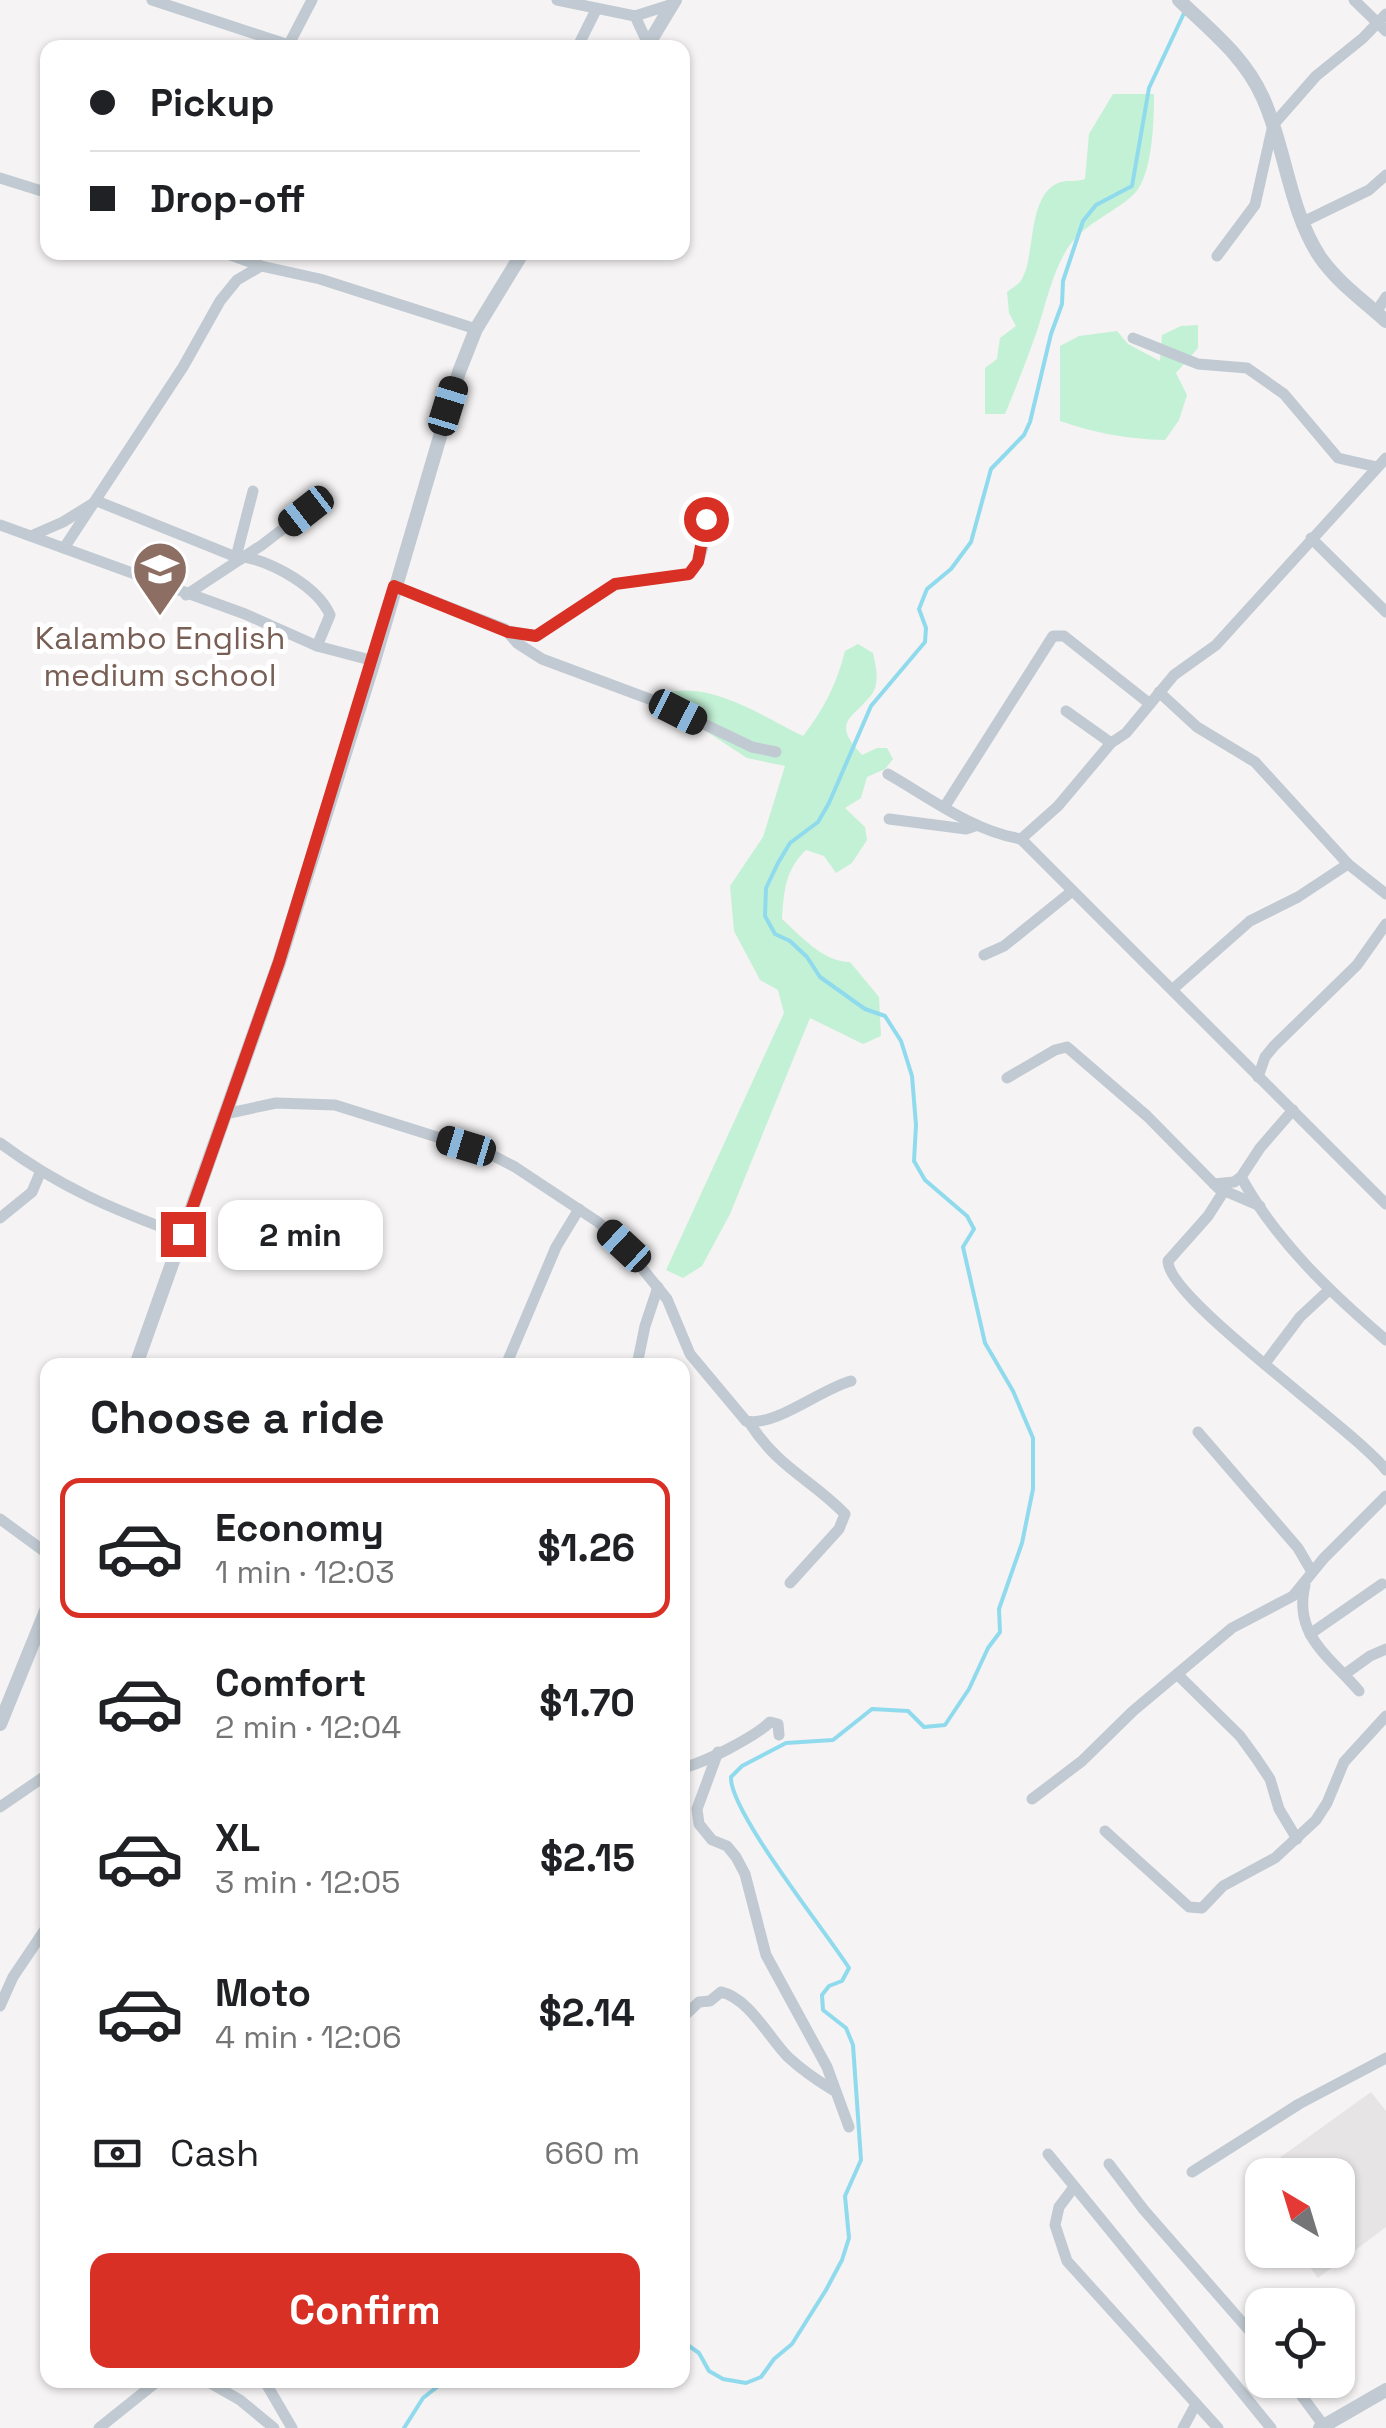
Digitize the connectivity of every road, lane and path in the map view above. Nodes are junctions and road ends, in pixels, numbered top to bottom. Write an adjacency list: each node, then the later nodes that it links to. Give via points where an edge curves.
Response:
1 (152, 0): 10 (street)
2 (312, 0): 11 (street)
3 (557, 0): 7 (street)
4 (1354, 0): 9 (street)
5 (674, 2): 8 (street); 14 (street)
6 (1180, 2): 15 (street, via 1236,53)
7 (596, 10): 8 (street); 12 (street)
8 (634, 16): 13 (street)
9 (1383, 23): 15 (street, via 1316,76)
10 (274, 40)
11 (295, 40)
12 (582, 40)
13 (644, 40)
14 (651, 40)
15 (1272, 124): 19 (street); 20 (street, via 1255,205)
16 (1386, 175): 19 (street)
17 (0, 178): 18 (street)
18 (40, 190)
19 (1304, 222): 27 (street, via 1330,269)
20 (1217, 256)
21 (229, 260): 25 (street)
22 (242, 260): 24 (street)
23 (518, 260): 28 (street)
24 (261, 266): 25 (street); 28 (street)
25 (237, 280): 32 (street)
26 (1386, 297): 27 (street)
27 (1381, 316)
28 (476, 329): 40 (street)
29 (1132, 338): 30 (street, via 1198,364 1247,368 1284,394 1338,458)
30 (1382, 463): 37 (street)
31 (253, 491): 39 (street)
32 (98, 501): 36 (street); 38 (street); 39 (street)
33 (697, 508): 43 (street, via 706,519 705,534 689,574 615,584 542,634)
34 (306, 511): 39 (street)
35 (0, 525): 36 (street)
36 (31, 536): 38 (street)
37 (1311, 538): 42 (street); 46 (street, via 1216,645)
38 (64, 548): 41 (street)
39 (240, 558): 41 (street); 44 (street, via 266,564 325,604 330,615)
40 (394, 586): 43 (street); 45 (street)
41 (186, 594): 44 (street)
42 (1386, 612)
43 (508, 632): 50 (street, via 542,659)
44 (316, 646): 45 (street)
45 (374, 661): 65 (street)
46 (1159, 692): 47 (street); 56 (street, via 1197,727 1254,762)
47 (1150, 704): 49 (street); 52 (street, via 1064,636 1053,636)
48 (1066, 712): 49 (street)
49 (1111, 743): 55 (street)
50 (776, 752)
51 (888, 774): 52 (street)
52 (945, 806): 54 (street)
53 (890, 820): 54 (street)
54 (975, 826): 55 (street)
55 (1021, 839): 57 (street)
56 (1348, 864): 58 (street); 61 (street, via 1250,920)
57 (1071, 892): 60 (street); 61 (street)
58 (1386, 894)
59 (1386, 924): 62 (street, via 1358,965 1274,1046)
60 (984, 956)
61 (1174, 989): 62 (street)
62 (1258, 1077): 64 (street)
63 (1007, 1078): 69 (street, via 1067,1047)
64 (1293, 1110): 68 (street); 70 (street)
65 (225, 1114): 72 (street, via 276,1103 366,1113 488,1153); 74 (street)
66 (0, 1143): 67 (street)
67 (40, 1173): 73 (street, via 32,1192); 74 (street)
68 (1241, 1177): 69 (street); 71 (street)
69 (1219, 1188): 71 (street); 81 (street, via 1208,1216 1175,1251 1168,1270 1202,1310)
70 (1386, 1204)
71 (1260, 1206): 76 (street)
72 (579, 1209): 75 (street, via 624,1246); 79 (street)
73 (0, 1218)
74 (183, 1234): 78 (street)
75 (658, 1288): 80 (street); 83 (street, via 690,1354)
76 (1329, 1290): 77 (street); 81 (street)
77 (1386, 1340)
78 (139, 1358)
79 (509, 1358)
80 (638, 1358)
81 (1266, 1362): 85 (street)
82 (851, 1381): 83 (street, via 768,1420)
83 (749, 1422): 90 (street, via 764,1447 846,1514)
84 (1198, 1432): 89 (street, via 1298,1548)
85 (1386, 1470)
86 (1386, 1496): 89 (street)
87 (0, 1519): 88 (street)
88 (40, 1548)
89 (1309, 1576): 93 (street, via 1300,1613); 95 (street, via 1293,1596 1232,1628)
90 (790, 1583)
91 (1382, 1584): 93 (street)
92 (40, 1626): 99 (street)
93 (1310, 1634): 96 (street)
94 (1386, 1649): 96 (street)
95 (1176, 1674): 104 (street); 107 (street, via 1240,1736 1270,1779 1278,1809)
96 (1344, 1674): 97 (street)
97 (1360, 1691)
98 (1386, 1716): 107 (street, via 1344,1762 1327,1803)
99 (0, 1724)
100 (780, 1735): 101 (street, via 778,1724 770,1722)
101 (718, 1752): 102 (street); 112 (street, via 698,1824 736,1857 766,1956)
102 (690, 1766)
103 (40, 1780): 105 (street)
104 (1032, 1800)
105 (0, 1807)
106 (1105, 1831): 107 (street, via 1196,1910)
107 (1297, 1839)
108 (40, 1937): 109 (street)
109 (0, 2006)
110 (690, 2010): 112 (street, via 727,1992 788,2056)
111 (1386, 2058): 116 (street)
112 (834, 2091): 113 (street)
113 (849, 2127)
114 (1048, 2154): 117 (street)
115 (1109, 2164): 118 (street)
116 (1192, 2172)
117 (1074, 2186): 124 (street, via 1055,2225 1067,2260); 131 (street)
118 (1245, 2326)
119 (149, 2388): 126 (street)
120 (219, 2388): 127 (street)
121 (269, 2388): 128 (street)
122 (1386, 2390): 125 (street)
123 (1302, 2398): 125 (street)
124 (1196, 2404): 129 (street); 130 (street)
125 (1322, 2427)
126 (99, 2428)
127 (274, 2428)
128 (292, 2428)
129 (1183, 2428)
130 (1218, 2428)
131 (1271, 2428)

